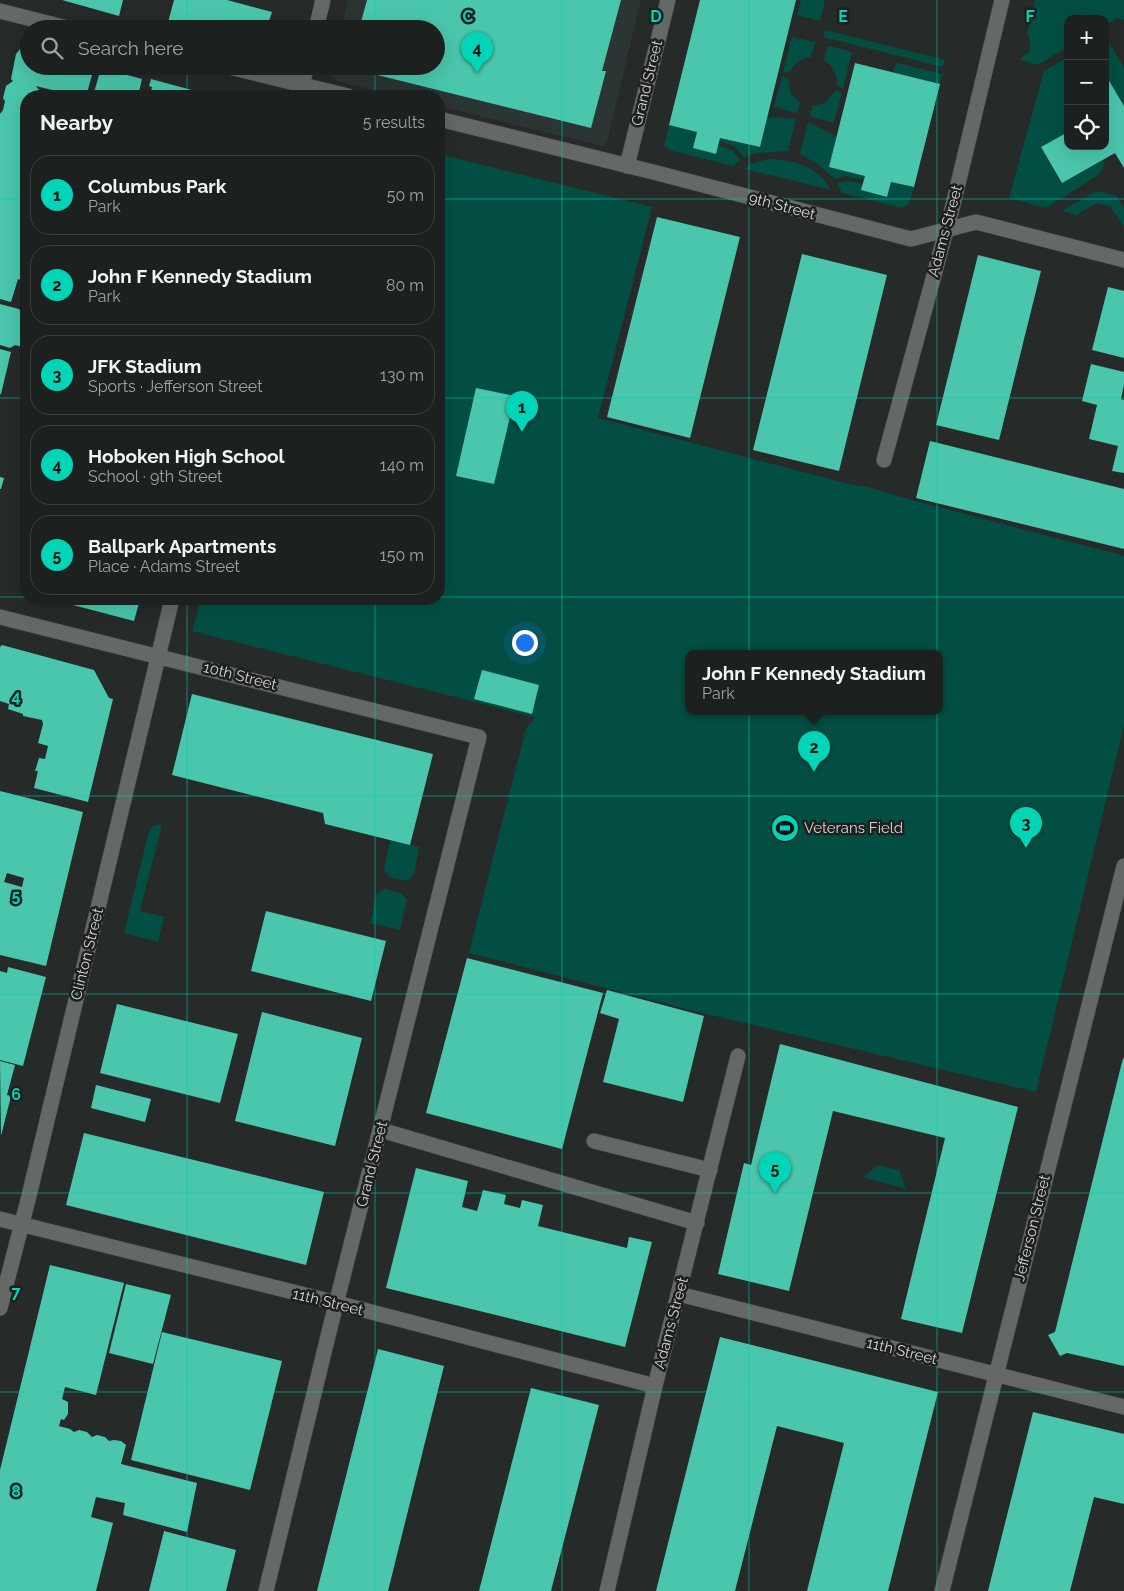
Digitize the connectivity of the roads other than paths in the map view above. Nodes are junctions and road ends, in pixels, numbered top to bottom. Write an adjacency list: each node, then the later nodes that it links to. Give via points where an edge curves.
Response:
1 (323, 0): 6 (street)
2 (668, 0): 11 (street, Grand Street)
3 (1002, 0): 12 (street, Adams Street)
4 (0, 11): 5 (street)
5 (36, 20)
6 (318, 20)
7 (253, 75): 9 (street)
8 (304, 75): 9 (street)
9 (300, 90)
10 (445, 120): 11 (street, 9th Street)
11 (628, 166): 12 (street, 9th Street, via 911,239)
12 (945, 230): 13 (street, 9th Street, via 976,222); 14 (street, Adams Street)
13 (1124, 260)
14 (884, 460)
15 (171, 605): 17 (street, Clinton Street)
16 (0, 617): 17 (street, 10th Street)
17 (158, 656): 18 (street, 10th Street); 26 (street, Clinton Street)
18 (479, 736): 21 (street, Grand Street)
19 (1124, 866): 30 (street, Jefferson Street)
20 (738, 1056): 23 (street, Adams Street)
21 (381, 1130): 25 (street); 28 (street, Grand Street)
22 (594, 1141): 23 (street)
23 (710, 1170): 25 (street, Adams Street)
24 (0, 1219): 26 (street, 11th Street)
25 (697, 1223): 27 (street, Adams Street)
26 (22, 1225): 28 (street, 11th Street); 29 (street, Clinton Street)
27 (680, 1294): 30 (street, 11th Street); 31 (street, Adams Street)
28 (337, 1303): 31 (street, 11th Street); 33 (street, Grand Street)
29 (0, 1308)
30 (996, 1375): 32 (street, 11th Street); 35 (street, Jefferson Street)
31 (655, 1386): 34 (street, Adams Street)
32 (1124, 1407)
33 (266, 1591)
34 (607, 1591)
35 (942, 1591)

